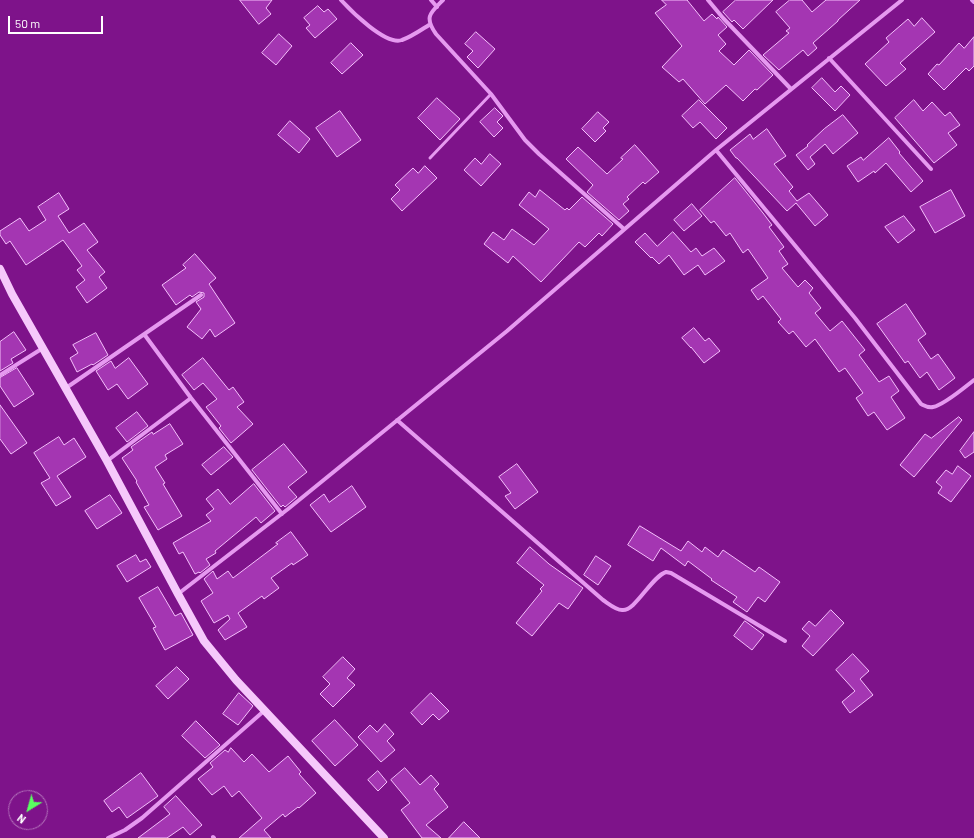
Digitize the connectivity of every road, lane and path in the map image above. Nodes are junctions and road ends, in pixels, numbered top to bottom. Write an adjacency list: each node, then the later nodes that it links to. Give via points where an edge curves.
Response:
1 (341, 0): 7 (street, via 378,33 392,40 401,41)
2 (431, 0): 6 (street)
3 (443, 0): 6 (street)
4 (708, 0): 9 (street)
5 (902, 0): 8 (street)
6 (437, 6): 7 (street, via 430,16)
7 (429, 25): 10 (street)
8 (829, 58): 9 (street); 13 (street)
9 (791, 89): 11 (street)
10 (491, 94): 12 (lane); 14 (street, via 525,140)
11 (716, 150): 14 (street); 20 (street, via 855,318 921,404 933,408 940,405)
12 (430, 158)
13 (930, 170)
14 (624, 229): 23 (street, via 507,331)
15 (0, 269): 18 (street)
16 (201, 295): 17 (street)
17 (144, 334): 21 (street); 22 (street)
18 (43, 348): 19 (street); 21 (street)
19 (0, 375)
20 (974, 380)
21 (66, 388): 24 (street)
22 (191, 398): 24 (street); 25 (street)
23 (397, 420): 25 (street); 27 (street, via 603,600 617,609 627,610 655,579 666,572)
24 (107, 461): 26 (street)
25 (282, 514): 26 (street)
26 (178, 594): 28 (street, via 204,641)
27 (785, 641)
28 (265, 710): 29 (street, via 142,818); 30 (street)
29 (108, 838)
30 (384, 838)

